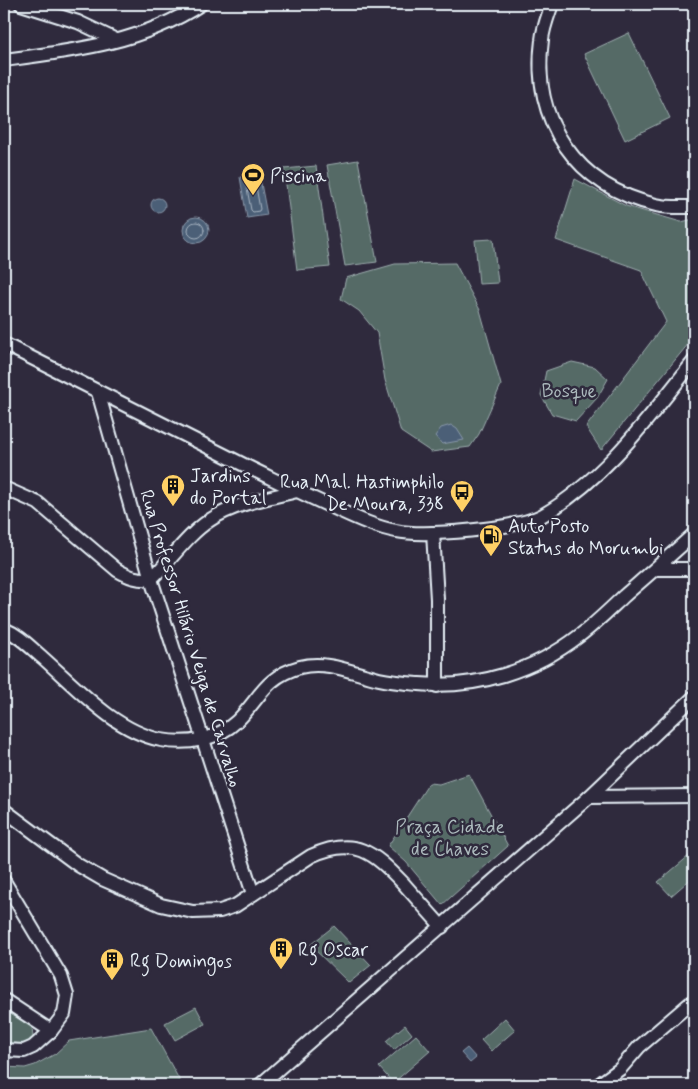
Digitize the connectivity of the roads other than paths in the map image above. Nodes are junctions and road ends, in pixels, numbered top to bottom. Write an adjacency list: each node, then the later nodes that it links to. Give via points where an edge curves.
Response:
1 (21, 4): 4 (street, via 78,22)
2 (201, 4): 4 (street, via 160,26)
3 (552, 4): 6 (street, via 542,41 543,93 550,120 572,157 619,193 658,206)
4 (116, 40): 5 (street, via 90,48)
5 (4, 60)
6 (694, 207)
7 (4, 344): 9 (street)
8 (694, 361): 12 (street, via 624,446 578,492 541,516 483,528)
9 (98, 392): 11 (street); 16 (street, Rua Professor Hilário Veiga de Carvalho)
10 (4, 488): 16 (street, via 38,503 117,570 138,580)
11 (298, 491): 12 (street, via 396,532); 16 (street, via 229,510 210,520)
12 (433, 533): 18 (street)
13 (694, 534): 14 (street)
14 (656, 568): 15 (street); 18 (street, via 577,638 538,662 494,678)
15 (694, 569)
16 (151, 579): 20 (street, Rua Professor Hilário Veiga de Carvalho)
17 (4, 629): 20 (street, via 21,639 109,716 125,726 162,740)
18 (437, 686): 20 (street, via 390,682 333,666 300,667 271,681 236,722)
19 (694, 697): 22 (street)
20 (203, 740): 25 (street, Rua Professor Hilário Veiga de Carvalho)
21 (694, 796): 22 (street)
22 (589, 797): 26 (street)
23 (4, 810): 25 (street, via 86,870 161,905 204,913 235,906)
24 (4, 881): 29 (street, via 64,985 67,995 64,1014)
25 (253, 894): 26 (street, via 311,856 324,850 352,848 377,857)
26 (442, 927): 31 (street)
27 (4, 1000): 29 (street)
28 (694, 1000): 32 (street, via 620,1069)
29 (51, 1031): 30 (street, via 24,1051)
30 (4, 1050)
31 (260, 1085)
32 (598, 1085)

